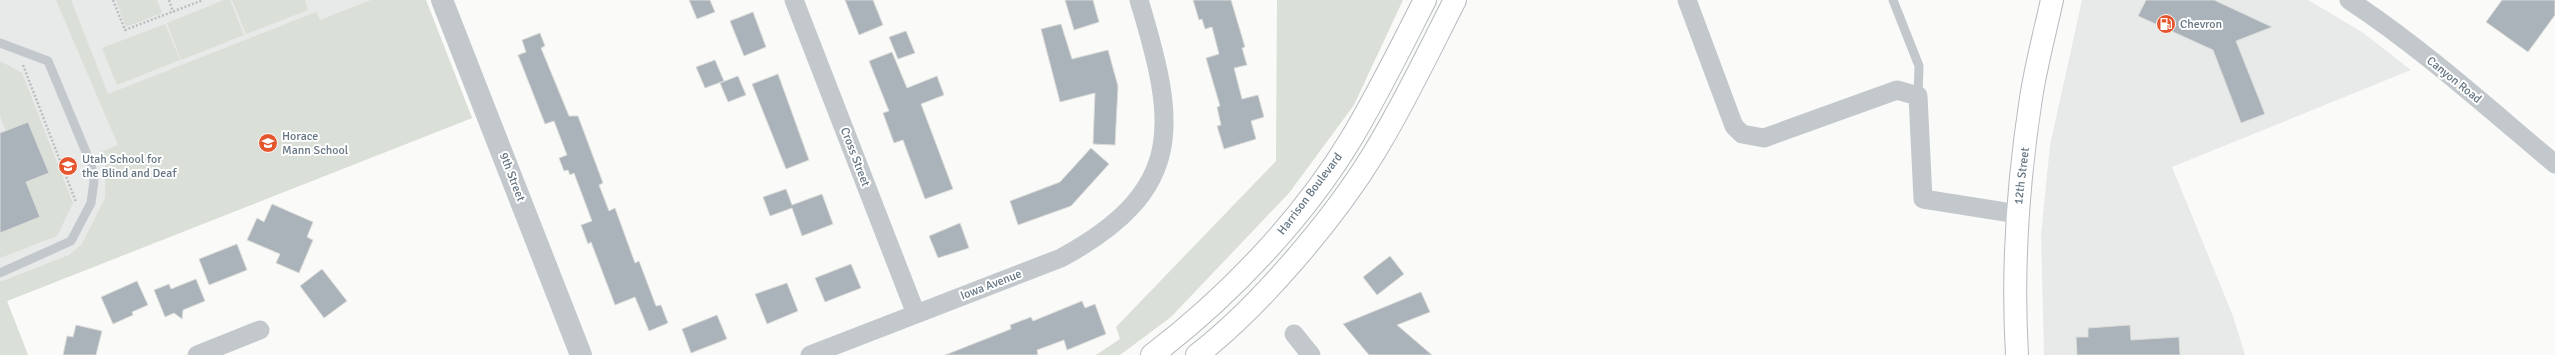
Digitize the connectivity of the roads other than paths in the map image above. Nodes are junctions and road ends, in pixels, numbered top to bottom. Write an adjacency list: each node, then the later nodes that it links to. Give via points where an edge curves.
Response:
1 (442, 0): 19 (street, 9th Street)
2 (794, 0): 15 (street, Cross Street)
3 (1139, 0): 15 (street, Iowa Avenue, via 1158,64 1166,114 1159,160 1150,183 1138,201 1121,218 1080,248 1061,258)
4 (1425, 0): 21 (main road, Harrison Boulevard, via 1380,90 1350,141 1291,222 1221,297)
5 (1455, 0): 22 (main road, via 1374,154 1345,194 1243,314)
6 (1687, 0): 11 (street, via 1734,126 1742,134 1764,138 1897,90)
7 (1893, 0): 11 (lane, via 1920,66)
8 (2052, 0): 13 (main road, 12th Street, via 2031,97)
9 (2349, 0): 12 (street, Canyon Road, via 2437,66)
10 (0, 43): 14 (lane, via 48,61 91,164 94,181 91,203 72,241)
11 (1918, 96): 13 (street, via 1923,199)
12 (2555, 164)
13 (2018, 214): 24 (main road, 12th Street, via 2015,315)
14 (0, 273)
15 (916, 314): 20 (street, Iowa Avenue)
16 (260, 330): 18 (street)
17 (1294, 334): 23 (street)
18 (197, 355)
19 (581, 355)
20 (810, 355)
21 (1152, 355)
22 (1196, 355)
23 (1311, 355)
24 (2017, 355)

